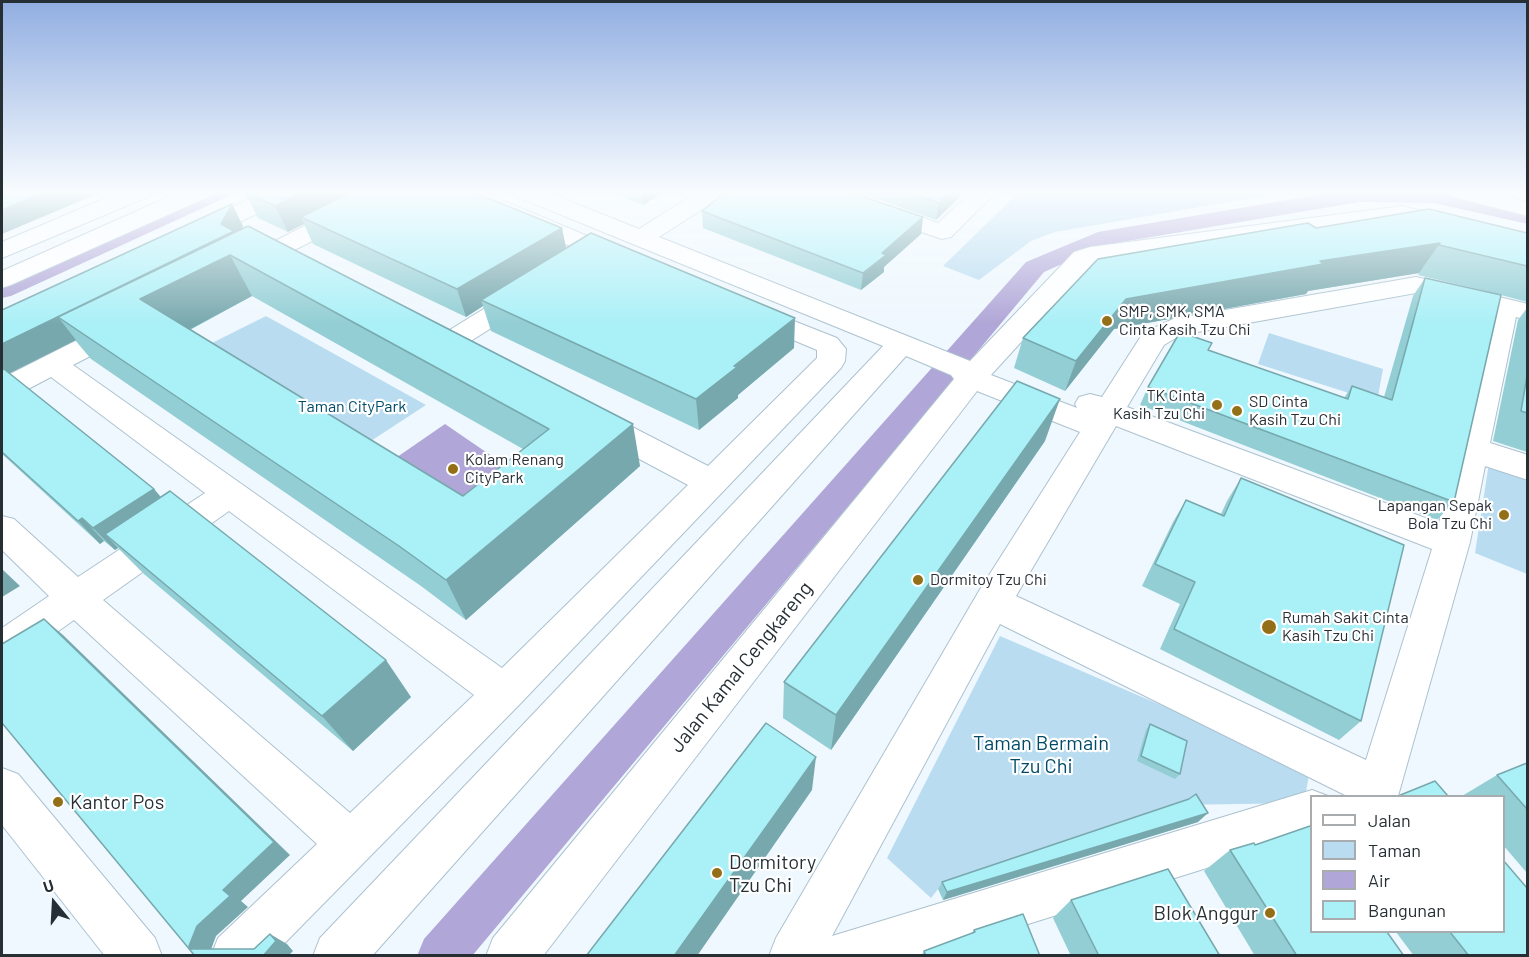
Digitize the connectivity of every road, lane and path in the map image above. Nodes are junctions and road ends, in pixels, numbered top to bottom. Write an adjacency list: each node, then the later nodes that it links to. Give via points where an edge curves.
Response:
1 (38, 236): 13 (street)
2 (102, 236): 19 (street)
3 (192, 236): 11 (street)
4 (305, 236): 14 (street)
5 (564, 236): 12 (street)
6 (631, 236): 12 (street)
7 (635, 236): 24 (street)
8 (1230, 236): 27 (street, Jalan Kamal Cengkareng, via 1083,257)
9 (1496, 236): 10 (street, Jalan Kamal Cengkareng)
10 (1527, 243)
11 (170, 246)
12 (596, 249): 15 (street); 16 (street)
13 (2, 251)
14 (269, 254): 17 (street); 18 (street)
15 (570, 266)
16 (639, 266)
17 (300, 270)
18 (228, 275)
19 (2, 280)
20 (543, 283): 25 (street, via 435,339)
21 (735, 306): 33 (street, via 820,341 832,349 831,362)
22 (1516, 309): 30 (street, via 1416,285 1173,328 1153,339); 31 (street)
23 (145, 316): 26 (street)
24 (911, 347): 27 (street); 47 (street)
25 (476, 361)
26 (52, 364): 28 (street); 34 (street)
27 (968, 369): 30 (street); 48 (street, Jalan Kamal Cengkareng)
28 (2, 390)
29 (569, 409): 33 (street)
30 (1104, 420): 36 (street); 38 (street)
31 (1473, 449): 32 (street); 36 (street)
32 (1527, 468)
33 (713, 483): 40 (street)
34 (231, 492): 37 (street); 40 (street)
35 (2, 529): 37 (street)
36 (1452, 542): 42 (street)
37 (75, 598): 39 (street); 44 (street)
38 (992, 602): 42 (street); 49 (street)
39 (2, 649)
40 (504, 693): 44 (street)
41 (2, 790): 45 (street)
42 (1368, 793)
43 (1310, 812): 50 (street)
44 (350, 843): 46 (street)
45 (137, 956)
46 (236, 956)
47 (338, 956)
48 (511, 956)
49 (794, 956)
50 (844, 956)

